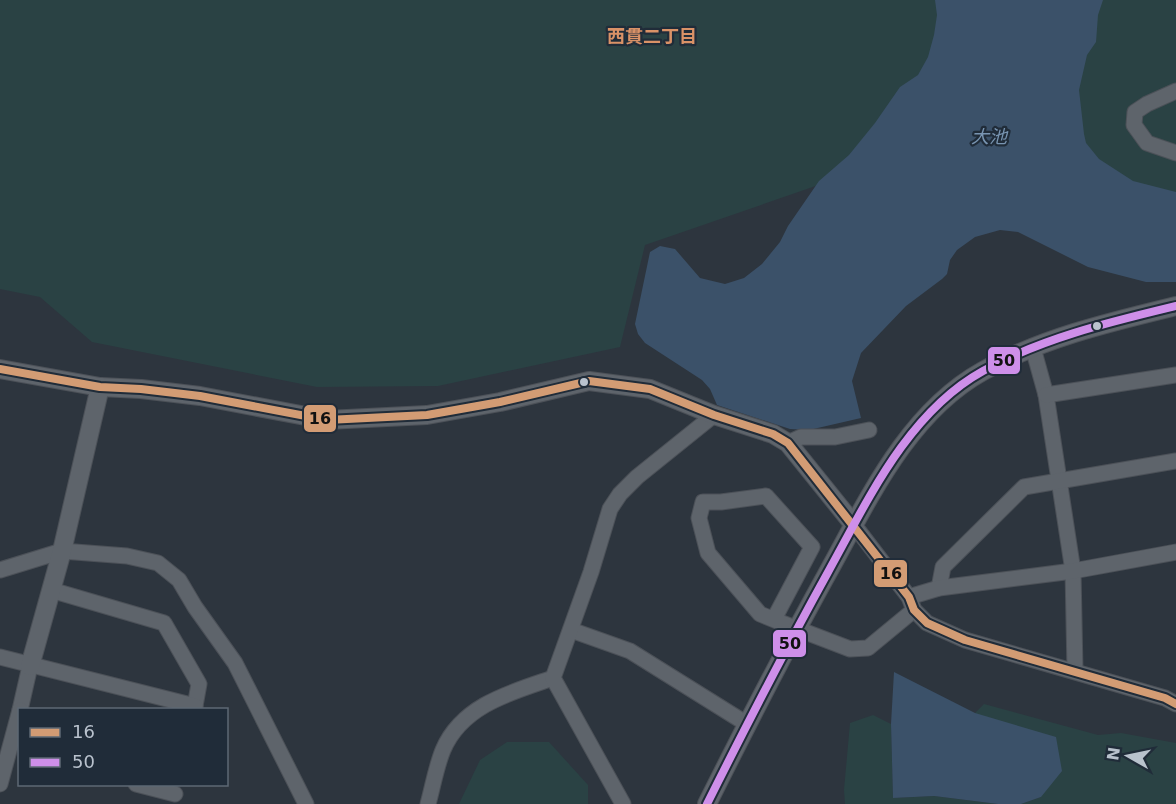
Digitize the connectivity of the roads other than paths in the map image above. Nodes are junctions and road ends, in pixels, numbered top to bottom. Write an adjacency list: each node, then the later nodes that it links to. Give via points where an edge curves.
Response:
1 (1176, 91): 2 (street, via 1135,112 1134,124 1147,143)
2 (1176, 153)
3 (1176, 306): 4 (street)
4 (1033, 348): 8 (street); 14 (street, via 982,372 927,416 900,449)
5 (0, 369): 7 (street)
6 (1176, 375): 8 (street)
7 (100, 387): 9 (street, via 200,396 327,420 427,415 589,381 650,389); 15 (street)
8 (1046, 395): 13 (street)
9 (714, 415): 11 (street); 24 (street, via 620,494 610,509)
10 (869, 430): 11 (street, via 835,437 801,437)
11 (788, 443): 14 (street)
12 (1176, 461): 13 (street)
13 (1059, 480): 18 (street); 19 (street, via 1024,487 943,567)
14 (854, 525): 21 (street); 23 (street)
15 (62, 551): 17 (street); 20 (street); 38 (street, via 127,556 158,563 180,580 235,663)
16 (1176, 552): 18 (street)
17 (0, 570)
18 (1073, 571): 19 (street); 27 (street)
19 (939, 588): 21 (street)
20 (51, 590): 26 (street); 31 (street, via 164,623 199,684)
21 (912, 604): 23 (street, via 868,648 850,649); 27 (street, via 927,623 965,640)
22 (774, 619): 22 (street, via 760,614 708,553 699,518 704,502 766,496 812,547); 23 (street)
23 (797, 628): 33 (street)
24 (571, 630): 28 (street); 33 (street, via 630,651)
25 (0, 657): 26 (street)
26 (30, 666): 30 (street); 31 (street)
27 (1075, 671): 29 (street)
28 (553, 678): 39 (street, via 498,697 460,723 443,749); 40 (street)
29 (1176, 704)
30 (20, 708)
31 (195, 708)
32 (18, 718): 34 (street)
33 (747, 724): 41 (street)
34 (9, 753): 35 (street)
35 (0, 784)
36 (143, 786): 37 (street)
37 (173, 794)
38 (306, 804)
39 (428, 804)
40 (623, 804)
41 (707, 804)

